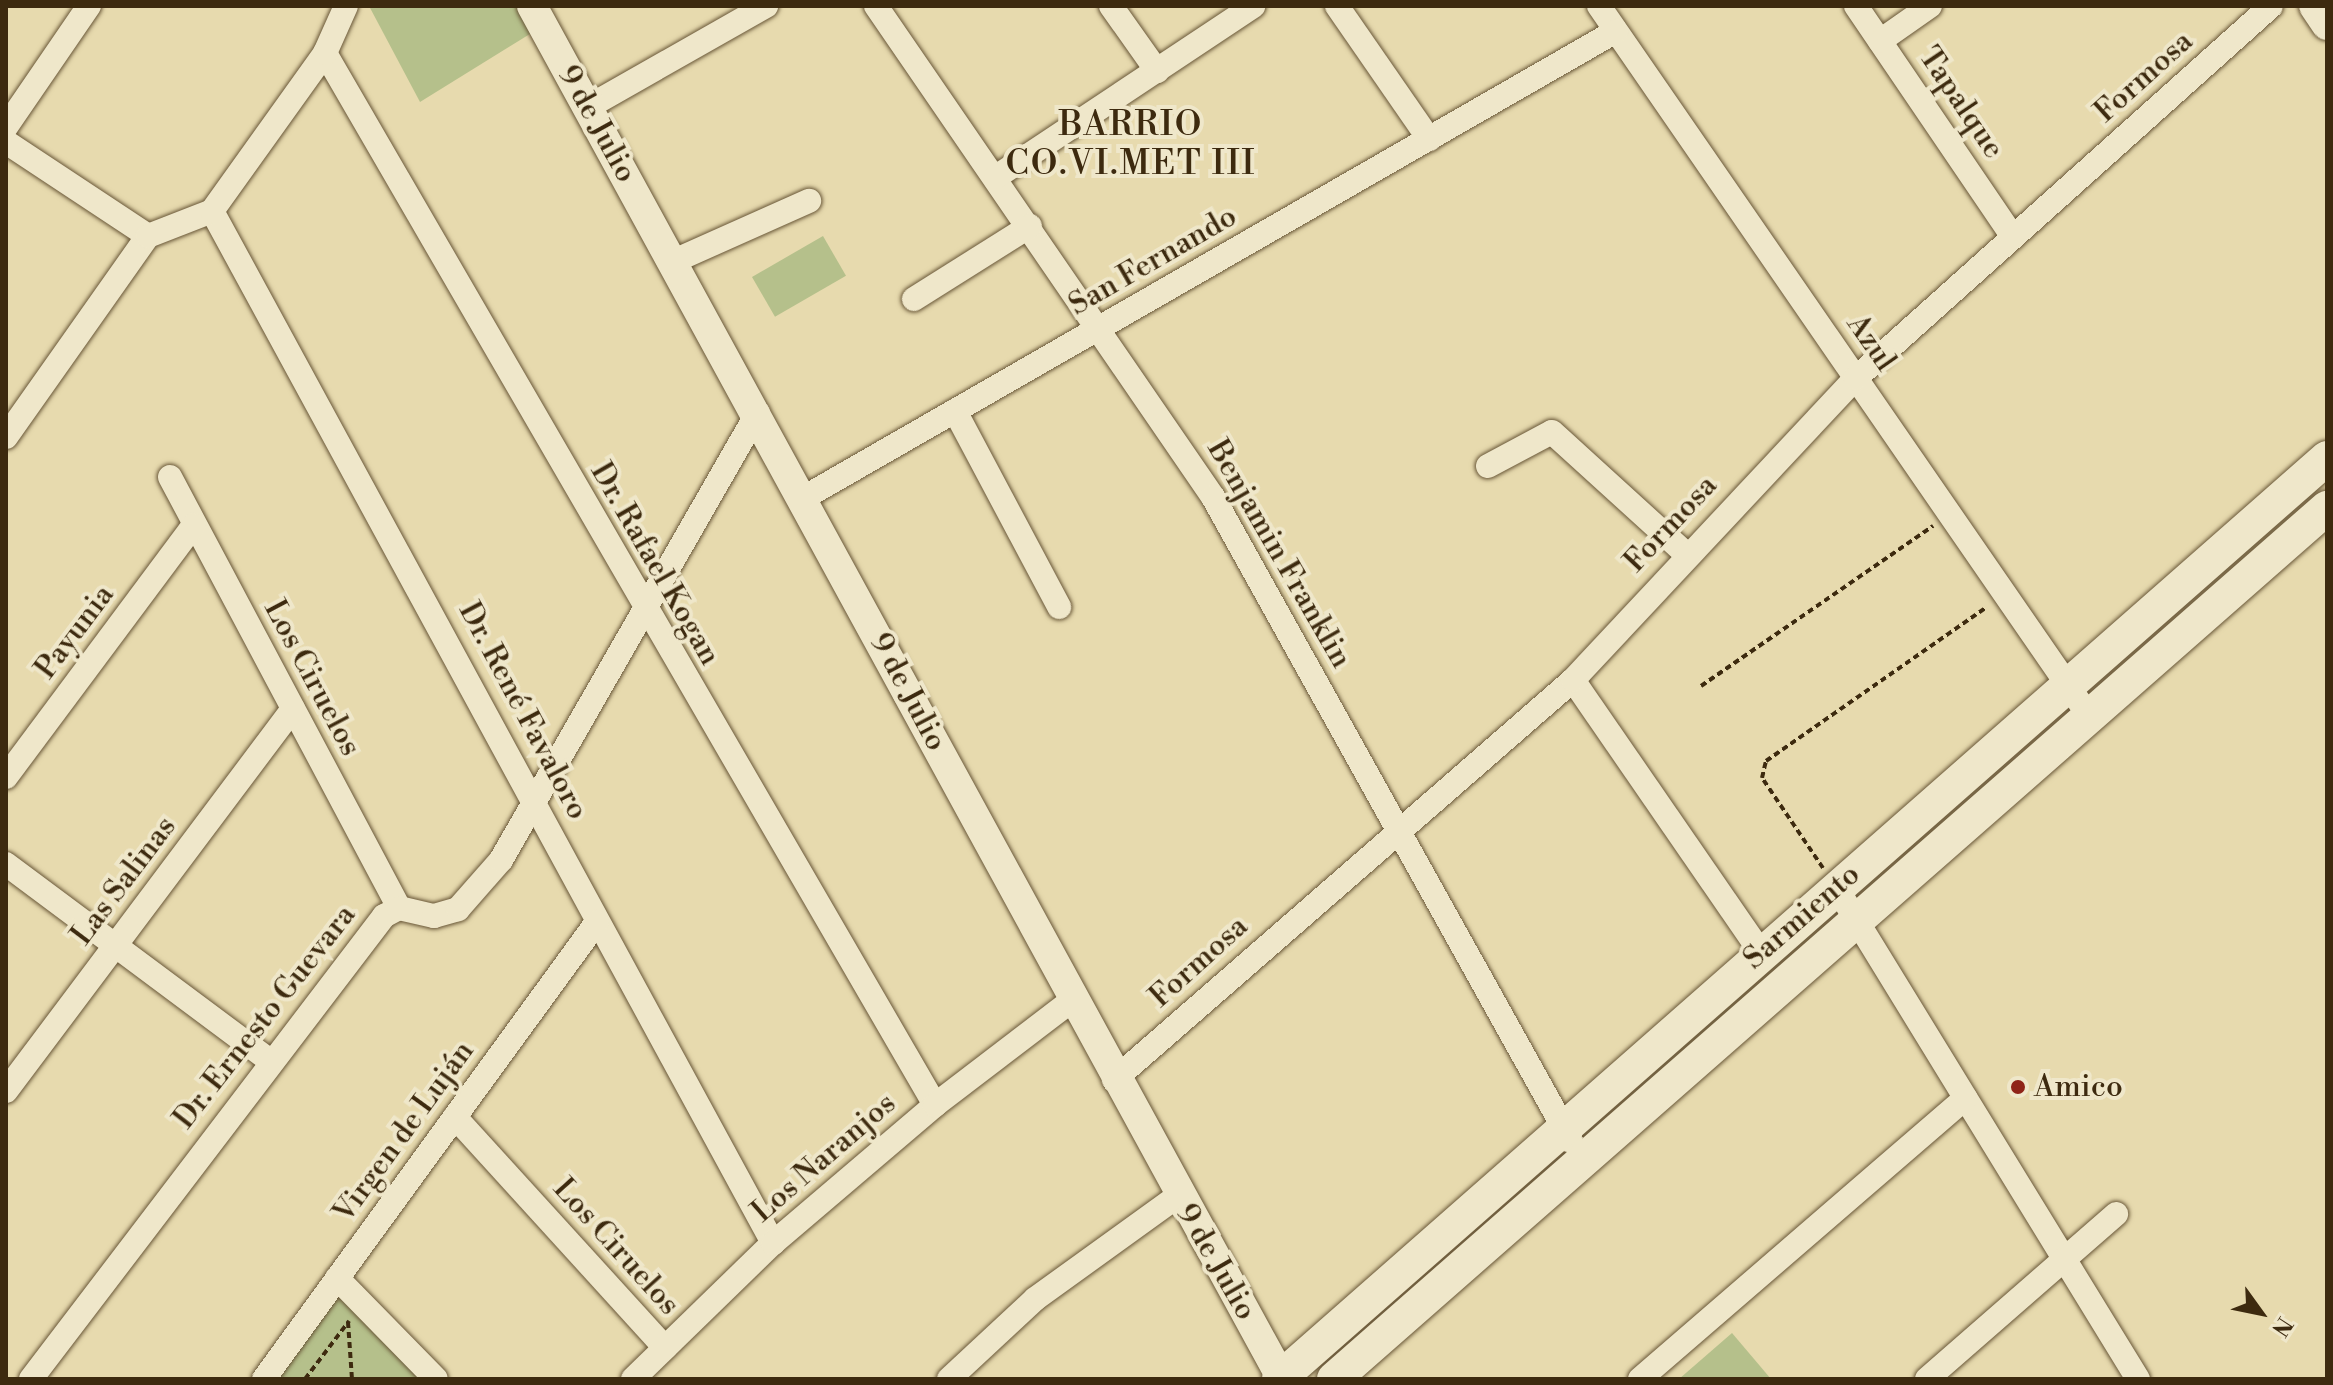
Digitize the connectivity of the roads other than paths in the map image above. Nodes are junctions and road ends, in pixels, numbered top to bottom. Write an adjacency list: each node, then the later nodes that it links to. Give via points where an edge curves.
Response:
1 (89, 6): 20 (street)
2 (346, 6): 17 (street)
3 (532, 6): 19 (street, 9 de Julio)
4 (876, 6): 23 (street, Benjamin Franklin)
5 (1111, 6): 18 (street)
6 (1253, 6): 18 (street)
7 (1337, 6): 21 (street)
8 (1599, 6): 15 (street, Azul)
9 (1856, 6): 16 (street, Tapalque)
10 (1930, 6): 16 (street)
11 (2271, 6): 28 (street, Formosa)
12 (2314, 6): 14 (street)
13 (753, 9): 19 (street)
14 (2327, 25)
15 (1616, 31): 21 (street, San Fernando); 32 (street, Azul)
16 (1880, 41): 28 (street, Tapalque)
17 (325, 53): 25 (street); 44 (street, Dr. Rafael Kogan)
18 (1157, 71): 23 (street)
19 (588, 107): 29 (street, 9 de Julio)
20 (6, 127)
21 (1429, 139): 31 (street, San Fernando)
22 (6, 142): 27 (street)
23 (996, 177): 26 (street, Benjamin Franklin)
24 (809, 201): 29 (street)
25 (212, 211): 27 (street); 50 (street, Dr. René Favaloro)
26 (1030, 226): 30 (street); 31 (street, Benjamin Franklin)
27 (148, 236): 35 (street)
28 (2013, 237): 32 (street, Formosa)
29 (674, 261): 34 (street, 9 de Julio)
30 (914, 299)
31 (1101, 327): 33 (street, San Fernando); 51 (street, Benjamin Franklin, via 1213,497)
32 (1856, 378): 42 (street, Formosa); 46 (street, Azul)
33 (955, 411): 39 (street, San Fernando); 43 (street)
34 (758, 412): 39 (street, 9 de Julio); 44 (street, Dr. Ernesto Guevara)
35 (6, 437)
36 (2327, 458): 46 (main road, Sarmiento)
37 (1488, 466): 42 (street, via 1552,432)
38 (170, 477): 41 (street, Los Ciruelos)
39 (805, 497): 59 (street, 9 de Julio)
40 (2327, 508): 48 (main road, Sarmiento)
41 (194, 525): 47 (street, Los Ciruelos); 49 (street, Payunia)
42 (1687, 555): 45 (street, Formosa)
43 (1059, 607)
44 (646, 616): 50 (street, Dr. Ernesto Guevara); 64 (street, Dr. Rafael Kogan)
45 (1573, 680): 51 (street, Formosa); 58 (street)
46 (2065, 684): 48 (street, Azul); 53 (main road, Sarmiento)
47 (293, 709): 54 (street, Los Ciruelos); 57 (street, Las Salinas)
48 (2089, 716): 55 (main road, Sarmiento)
49 (6, 777)
50 (537, 801): 54 (street, Dr. Ernesto Guevara, via 501,860 458,909 434,916); 56 (street, Dr. René Favaloro)
51 (1398, 828): 61 (street, Formosa); 66 (street, Benjamin Franklin)
52 (6, 864): 57 (street)
53 (1836, 887): 55 (street); 58 (main road, Sarmiento)
54 (399, 908): 60 (street, Dr. Ernesto Guevara, via 384,916)
55 (1857, 920): 63 (street); 67 (main road, Sarmiento)
56 (597, 922): 65 (street, Virgen de Luján); 70 (street, Dr. René Favaloro)
57 (115, 945): 60 (street); 62 (street, Las Salinas)
58 (1761, 953): 66 (main road, Sarmiento)
59 (1071, 1001): 61 (street, 9 de Julio); 64 (street, Los Naranjos)
60 (270, 1061): 75 (street, Dr. Ernesto Guevara)
61 (1114, 1080): 68 (street, 9 de Julio)
62 (6, 1091)
63 (1966, 1098): 71 (street); 81 (street)
64 (935, 1105): 70 (street, Los Naranjos)
65 (455, 1117): 72 (street, Virgen de Luján); 73 (street, Los Ciruelos)
66 (1563, 1128): 67 (street, Benjamin Franklin); 74 (main road, Sarmiento)
67 (1581, 1161): 80 (main road, Sarmiento)
68 (1178, 1196): 74 (street, 9 de Julio); 79 (street, via 1035,1299)
69 (2116, 1214): 71 (street)
70 (773, 1243): 73 (street, Los Naranjos)
71 (2064, 1259): 82 (street); 83 (street)
72 (337, 1278): 76 (street, Virgen de Luján); 77 (street, via 354,1312)
73 (665, 1348): 78 (street, Los Naranjos)
74 (1281, 1378)
75 (31, 1379)
76 (264, 1379)
77 (436, 1379)
78 (633, 1379)
79 (949, 1379)
80 (1334, 1379)
81 (1640, 1379)
82 (1927, 1379)
83 (2138, 1379)

